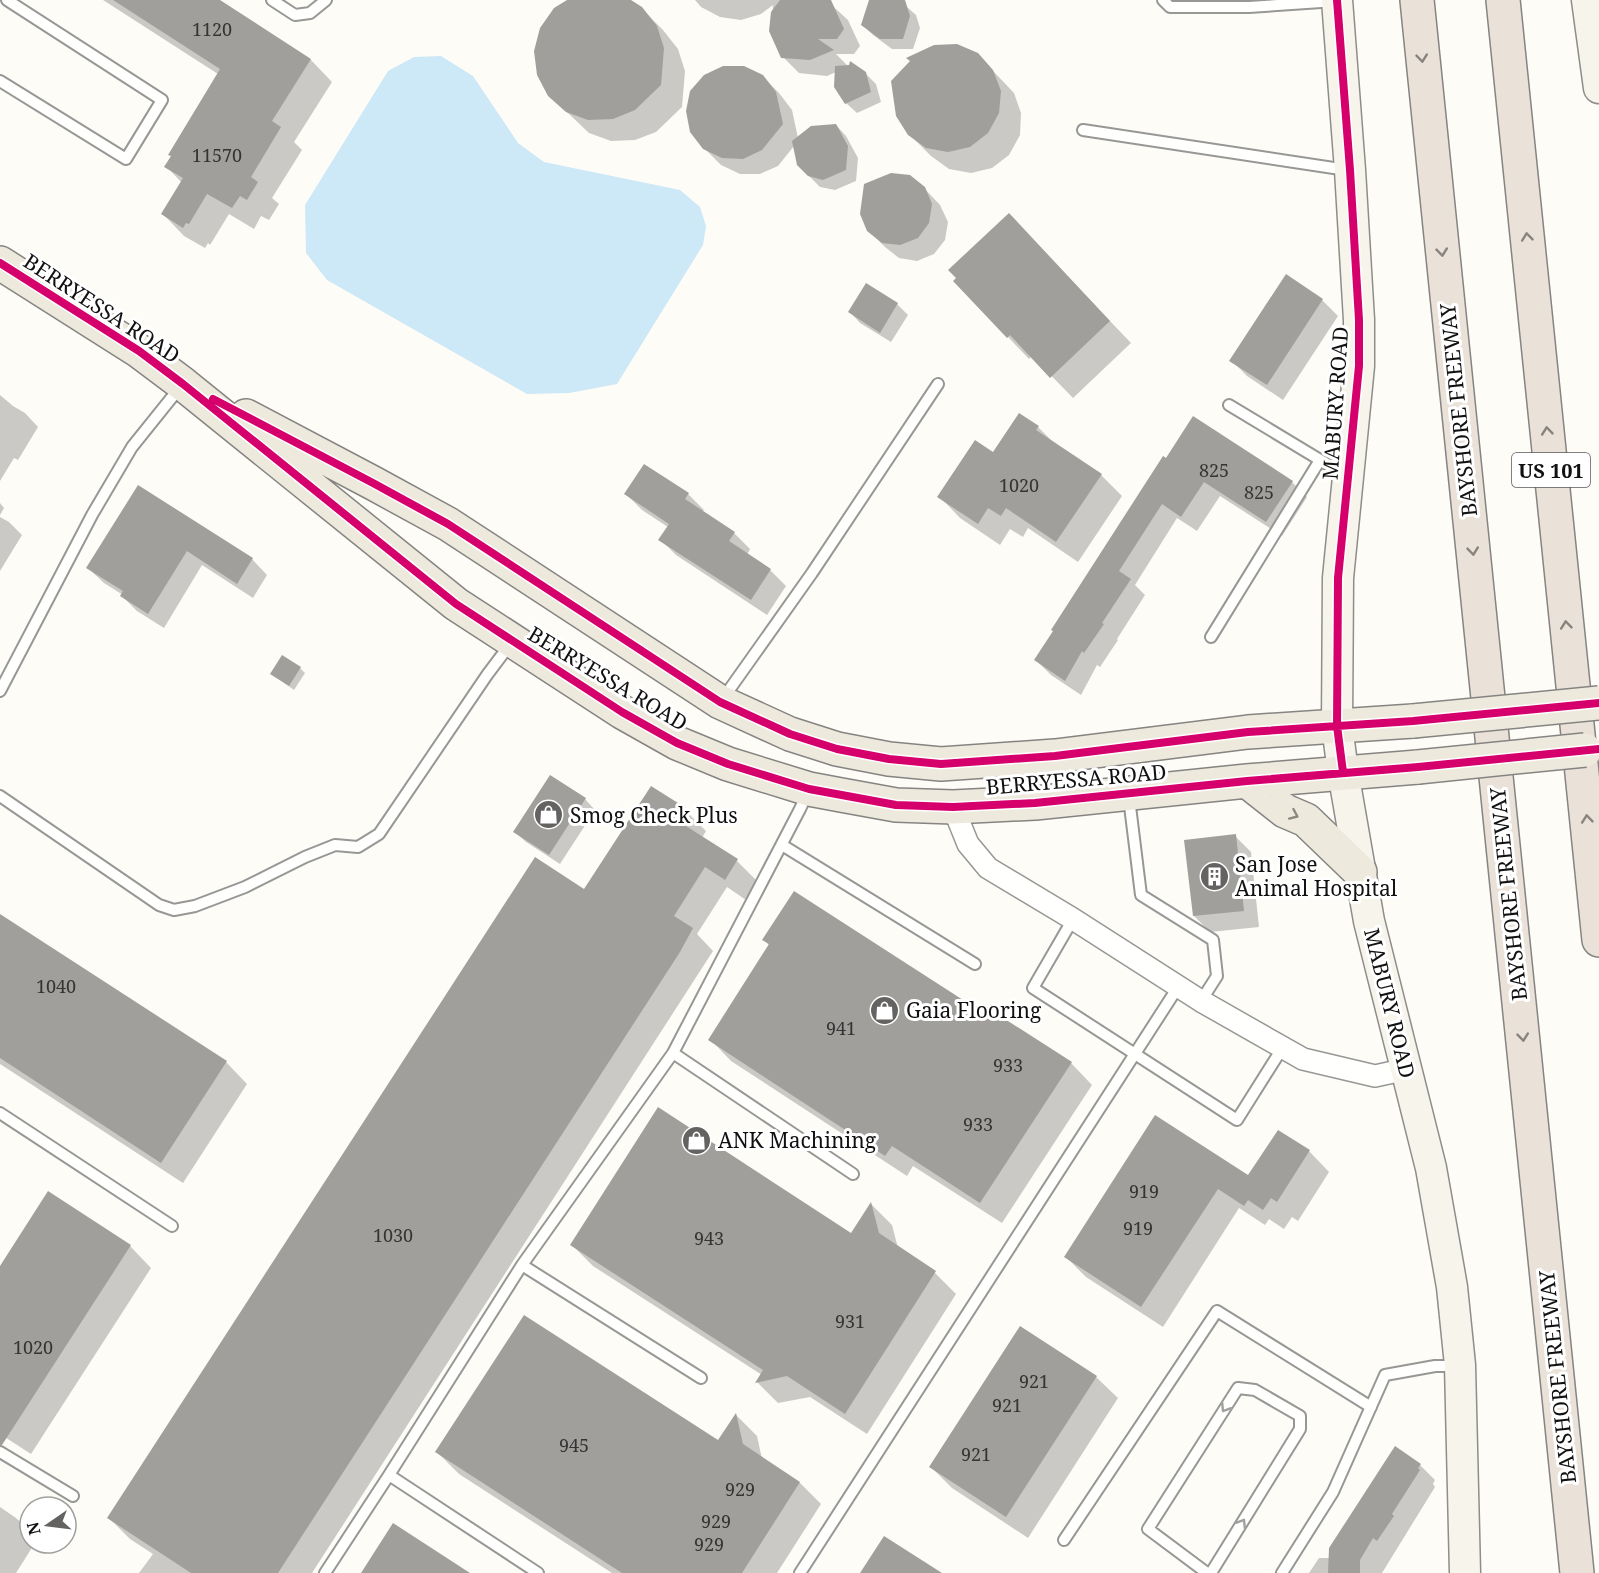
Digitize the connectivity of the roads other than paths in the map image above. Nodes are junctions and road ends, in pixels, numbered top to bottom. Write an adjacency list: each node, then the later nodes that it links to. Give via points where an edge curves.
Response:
1 (7, 0): 10 (lane, via 162,100 126,159)
2 (272, 0): 3 (lane, via 295,15 310,13)
3 (326, 0)
4 (1163, 0): 8 (lane, via 1170,8)
5 (1337, 0): 8 (lane); 13 (street, MABURY ROAD)
6 (1417, 0): 55 (highway, BAYSHORE FREEWAY, one-way to 55)
7 (1503, 0): 36 (highway, US 101, one-way to 7)
8 (1273, 3)
9 (1592, 12): 11 (street)
10 (0, 81)
11 (1599, 88)
12 (1083, 130): 13 (lane)
13 (1350, 170): 19 (street, MABURY ROAD, via 1359,366)
14 (0, 263): 15 (main road, BERRYESSA ROAD, via 139,351)
15 (183, 384): 21 (main road, BERRYESSA ROAD, via 456,604); 22 (lane, via 132,447); 23 (main road, BERRYESSA ROAD, via 448,524)
16 (938, 384): 23 (lane)
17 (1229, 405): 18 (lane)
18 (1320, 460): 19 (lane); 20 (lane)
19 (1348, 477): 25 (street, MABURY ROAD, via 1338,578)
20 (1211, 637)
21 (513, 641): 29 (main road, BERRYESSA ROAD, via 622,712 677,742 729,764); 31 (lane, via 379,834 358,847 335,845 245,888 195,906 174,910 159,905)
22 (0, 691)
23 (720, 702): 25 (main road, BERRYESSA ROAD, via 790,734 837,749 941,765)
24 (1599, 703): 25 (main road, BERRYESSA ROAD, bridge)
25 (1337, 726): 27 (street, MABURY ROAD)
26 (1599, 749): 27 (main road, BERRYESSA ROAD, bridge)
27 (1343, 772): 28 (main road, BERRYESSA ROAD); 34 (street, MABURY ROAD)
28 (1247, 781): 30 (main road, BERRYESSA ROAD); 34 (main road, one-way to 34, via 1285,812 1306,820)
29 (809, 789): 32 (main road, BERRYESSA ROAD, via 897,805); 33 (lane)
30 (1129, 793): 32 (main road, BERRYESSA ROAD); 39 (lane, via 1141,895 1213,940 1217,976)
31 (0, 796)
32 (953, 807): 35 (street, via 968,844 988,868)
33 (782, 844): 37 (lane); 41 (lane)
34 (1360, 872): 43 (street, MABURY ROAD)
35 (1073, 920): 38 (street); 42 (lane, via 1033,988)
36 (1599, 940)
37 (975, 964)
38 (1178, 987): 39 (street); 42 (lane)
39 (1201, 1001): 40 (street)
40 (1283, 1047): 42 (lane, via 1237,1120); 43 (street, via 1303,1059 1375,1076)
41 (673, 1053): 45 (lane); 47 (lane)
42 (1134, 1054): 58 (lane)
43 (1407, 1069): 48 (street, MABURY ROAD, via 1431,1168 1452,1287)
44 (0, 1113): 46 (lane)
45 (854, 1174)
46 (172, 1226)
47 (522, 1265): 49 (lane); 52 (lane)
48 (1460, 1365): 50 (lane, via 1385,1376); 61 (street, MABURY ROAD)
49 (701, 1378)
50 (1371, 1407): 54 (lane, via 1217,1311); 60 (lane, via 1333,1492)
51 (0, 1452): 53 (lane)
52 (389, 1474): 56 (lane); 57 (lane)
53 (71, 1495)
54 (1064, 1540)
55 (1576, 1570)
56 (325, 1573)
57 (538, 1573)
58 (800, 1573)
59 (1209, 1573): 59 (lane, one-way to 59, via 1300,1429 1300,1416 1255,1390 1238,1388 1148,1529)
60 (1282, 1573)
61 (1465, 1573)

